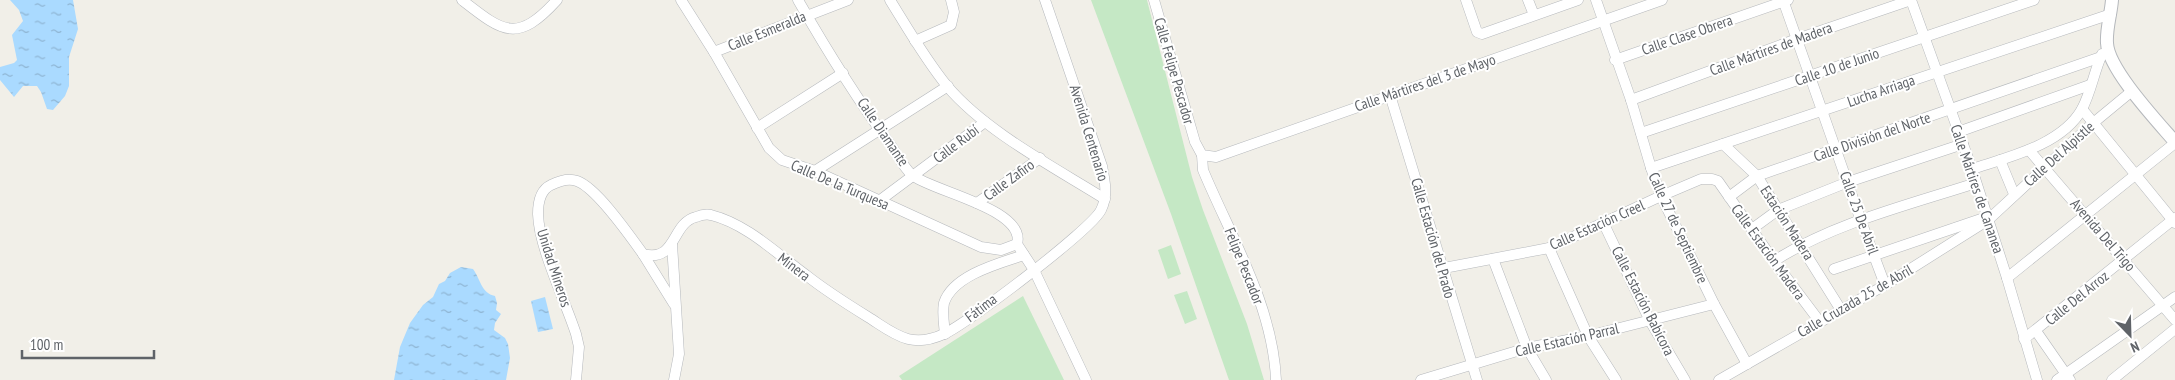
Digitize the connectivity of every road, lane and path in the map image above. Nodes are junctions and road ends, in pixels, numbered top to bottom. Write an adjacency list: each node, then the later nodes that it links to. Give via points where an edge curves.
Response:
1 (462, 0): 2 (street, via 491,22 510,29 522,27)
2 (557, 0)
3 (681, 0): 27 (street, Calle De la Turquesa)
4 (798, 0): 20 (street, Calle Diamante)
5 (848, 0): 20 (street, Calle Esmeralda)
6 (890, 0): 25 (street)
7 (951, 0): 25 (street, via 954,12 951,25)
8 (1045, 0): 68 (street, Avenida Centenario, via 1102,166)
9 (1154, 0): 52 (street, Calle Felipe Pescador, via 1195,142)
10 (1466, 0): 21 (street, via 1477,32 1482,34)
11 (1528, 0): 21 (street)
12 (1578, 0): 21 (street)
13 (1596, 0): 22 (street, Calle 27 de Septiembre)
14 (1662, 0): 22 (street, Calle Mártires del 3 de Mayo)
15 (1785, 0): 24 (street, Calle 25 De Abril); 29 (street, Calle Clase Obrera)
16 (1911, 0): 23 (street, Calle Mártires de Cananea); 24 (street, Calle Mártires de Madera)
17 (2034, 0): 23 (street, Calle 10 de Junio)
18 (2112, 0): 19 (street)
19 (2111, 14): 26 (street); 30 (street, Lucha Arriaga)
20 (807, 15): 27 (street, Calle Esmeralda); 31 (street, Calle Diamante)
21 (1534, 16)
22 (1604, 20): 29 (street, Calle 27 de Septiembre); 36 (street, Calle Mártires del 3 de Mayo)
23 (1923, 37): 30 (street, Calle Mártires de Cananea); 32 (street, Calle 10 de Junio)
24 (1797, 39): 32 (street, Calle 25 De Abril); 37 (street, Calle Mártires de Madera)
25 (915, 41): 34 (street)
26 (2107, 44): 28 (street); 35 (street, via 2117,70)
27 (714, 52): 43 (street, Calle De la Turquesa)
28 (2100, 57): 33 (street); 39 (street, Calle División del Norte)
29 (1616, 60): 37 (street, Calle 27 de Septiembre)
30 (1936, 72): 39 (street, Calle Mártires de Cananea); 40 (street, Lucha Arriaga)
31 (843, 73): 43 (street); 44 (street, Calle Diamante)
32 (1811, 76): 40 (street, Calle 25 De Abril); 46 (street, Calle 10 de Junio)
33 (2090, 85): 38 (street); 45 (street)
34 (948, 86): 41 (street); 44 (street)
35 (2132, 91): 42 (street, Calle Del Alpistle); 47 (street)
36 (1390, 95): 52 (street, Calle Mártires del 3 de Mayo, via 1216,157); 88 (street, Calle Estación del Prado)
37 (1631, 100): 46 (street, Calle 27 de Septiembre)
38 (2082, 109): 42 (street); 51 (street, via 2056,135)
39 (1951, 110): 45 (street, Calle Mártires de Cananea); 50 (street, Calle División del Norte)
40 (1823, 111): 48 (street, Lucha Arriaga); 50 (street, Calle 25 De Abril)
41 (985, 122): 53 (street); 60 (street, Calle Rubí)
42 (2092, 124): 55 (street, Calle Del Alpistle); 59 (street)
43 (757, 128): 58 (street, Calle De la Turquesa, via 769,148 782,160)
44 (880, 131): 58 (street); 60 (street, Calle Diamante)
45 (1958, 132): 49 (street, Calle Mártires de Cananea)
46 (1641, 133): 56 (street, Calle 27 de Septiembre)
47 (2175, 143): 59 (street)
48 (1723, 144): 56 (street, Lucha Arriaga); 61 (street, Estación Madera)
49 (1963, 144): 57 (street, Calle Mártires de Cananea); 63 (street)
50 (1836, 150): 61 (street, Calle División del Norte); 63 (street, Calle 25 De Abril)
51 (2029, 150): 54 (street); 55 (street, Avenida Del Trigo)
52 (1202, 155): 114 (street, Felipe Pescador, via 1203,170 1257,294 1275,356)
53 (1040, 158): 68 (street); 70 (street, Calle Zafiro)
54 (2000, 160): 57 (street); 65 (street)
55 (2044, 167): 65 (street, Calle Del Alpistle); 72 (street, Avenida Del Trigo)
56 (1650, 168): 66 (street, Calle 27 de Septiembre)
57 (1972, 169): 64 (street, Calle Mártires de Cananea)
58 (815, 171): 69 (street, Calle De la Turquesa)
59 (2134, 175): 72 (street); 74 (street)
60 (913, 176): 69 (street, Calle Rubí); 70 (street, Calle Diamante)
61 (1757, 176): 67 (street, Calle División del Norte); 71 (street, Estación Madera)
62 (1718, 181): 66 (street, Calle Estación Creel, via 1702,180); 67 (street, Calle Estación Madera)
63 (1848, 182): 71 (street); 75 (street, Calle 25 De Abril)
64 (1976, 183): 73 (street, Calle Mártires de Cananea); 75 (street)
65 (2014, 194): 73 (street, Calle Del Alpistle)
66 (1661, 196): 76 (street, Calle Estación Creel); 94 (street, Calle 27 de Septiembre)
67 (1729, 197): 77 (street, Calle Estación Madera)
68 (1105, 199): 90 (street, Avenida Centenario, via 1093,222)
69 (879, 201): 79 (street, Calle De la Turquesa, via 981,247 1001,250)
70 (977, 203): 79 (street, Calle Diamante, via 1014,226)
71 (1778, 210): 77 (street); 80 (street, Estación Madera)
72 (2085, 215): 86 (street, Avenida Del Trigo); 91 (street)
73 (1987, 218): 84 (street); 91 (street, Calle Mártires de Cananea); 92 (street, Calle Cruzada 25 de Abril)
74 (2174, 220): 86 (street, Calle Del Arroz)
75 (1861, 221): 80 (street); 84 (street, Calle 25 De Abril)
76 (1603, 222): 81 (street, Calle Estación Creel); 99 (street, Calle Estación Babícora)
77 (1752, 229): 87 (street, Calle Estación Madera)
78 (672, 244): 82 (street, via 659,255); 95 (street); 106 (street, Minera, via 682,225 690,218 709,214 738,224 826,291 889,330 911,340)
79 (1018, 244): 83 (street, Calle Diamante)
80 (1801, 244): 87 (street); 97 (street, Estación Madera)
81 (1549, 248): 85 (street, Calle Estación Creel); 104 (street)
82 (643, 254): 95 (street); 111 (street, Unidad Mineros, via 617,219 582,184 566,180 543,192 539,225 576,334 579,347)
83 (1024, 255): 90 (street, Calle Diamante); 103 (street, via 981,270 953,288 944,304)
84 (1874, 257): 89 (street); 92 (street, Calle 25 De Abril)
85 (1493, 259): 88 (street, Calle Estación Creel); 107 (street)
86 (2124, 259): 96 (street, Avenida Del Trigo); 102 (street, Calle Del Arroz)
87 (1774, 261): 100 (street, Calle Estación Madera)
88 (1444, 268): 108 (street, Calle Estación del Prado)
89 (1834, 268)
90 (1034, 270): 103 (street, Fátima); 113 (street, Calle Diamante)
91 (2008, 278): 105 (street, Calle Mártires de Cananea)
92 (1885, 285): 97 (street, Calle Cruzada 25 de Abril)
93 (2175, 297): 96 (street)
94 (1714, 304): 99 (street, Calle Estación Parral); 109 (street, Calle 27 de Septiembre)
95 (675, 305): 112 (street, via 679,354)
96 (2164, 305): 98 (street, Avenida Del Trigo); 110 (street)
97 (1841, 310): 100 (street, Calle Cruzada 25 de Abril)
98 (2175, 320)
99 (1650, 321): 104 (street, Calle Estación Parral); 119 (street, Calle Estación Babícora)
100 (1820, 322): 109 (street, Calle Cruzada 25 de Abril)
101 (2175, 329): 122 (street)
102 (2036, 331): 105 (street, Calle Del Arroz); 110 (street)
103 (945, 334): 106 (street, Fátima)
104 (1588, 336): 107 (street, Calle Estación Parral); 118 (street)
105 (2024, 339): 121 (street, Calle Mártires de Cananea)
106 (925, 341)
107 (1527, 348): 108 (street, Calle Estación Parral); 117 (street)
108 (1471, 364): 115 (street, Calle Estación Parral); 116 (street, Calle Estación del Prado)
109 (1748, 364): 120 (street, Calle Cruzada 25 de Abril)
110 (2064, 378)
111 (576, 380)
112 (674, 380)
113 (1086, 380)
114 (1276, 380)
115 (1421, 380)
116 (1477, 380)
117 (1546, 380)
118 (1616, 380)
119 (1685, 380)
120 (1720, 380)
121 (2037, 380)
122 (2112, 380)

